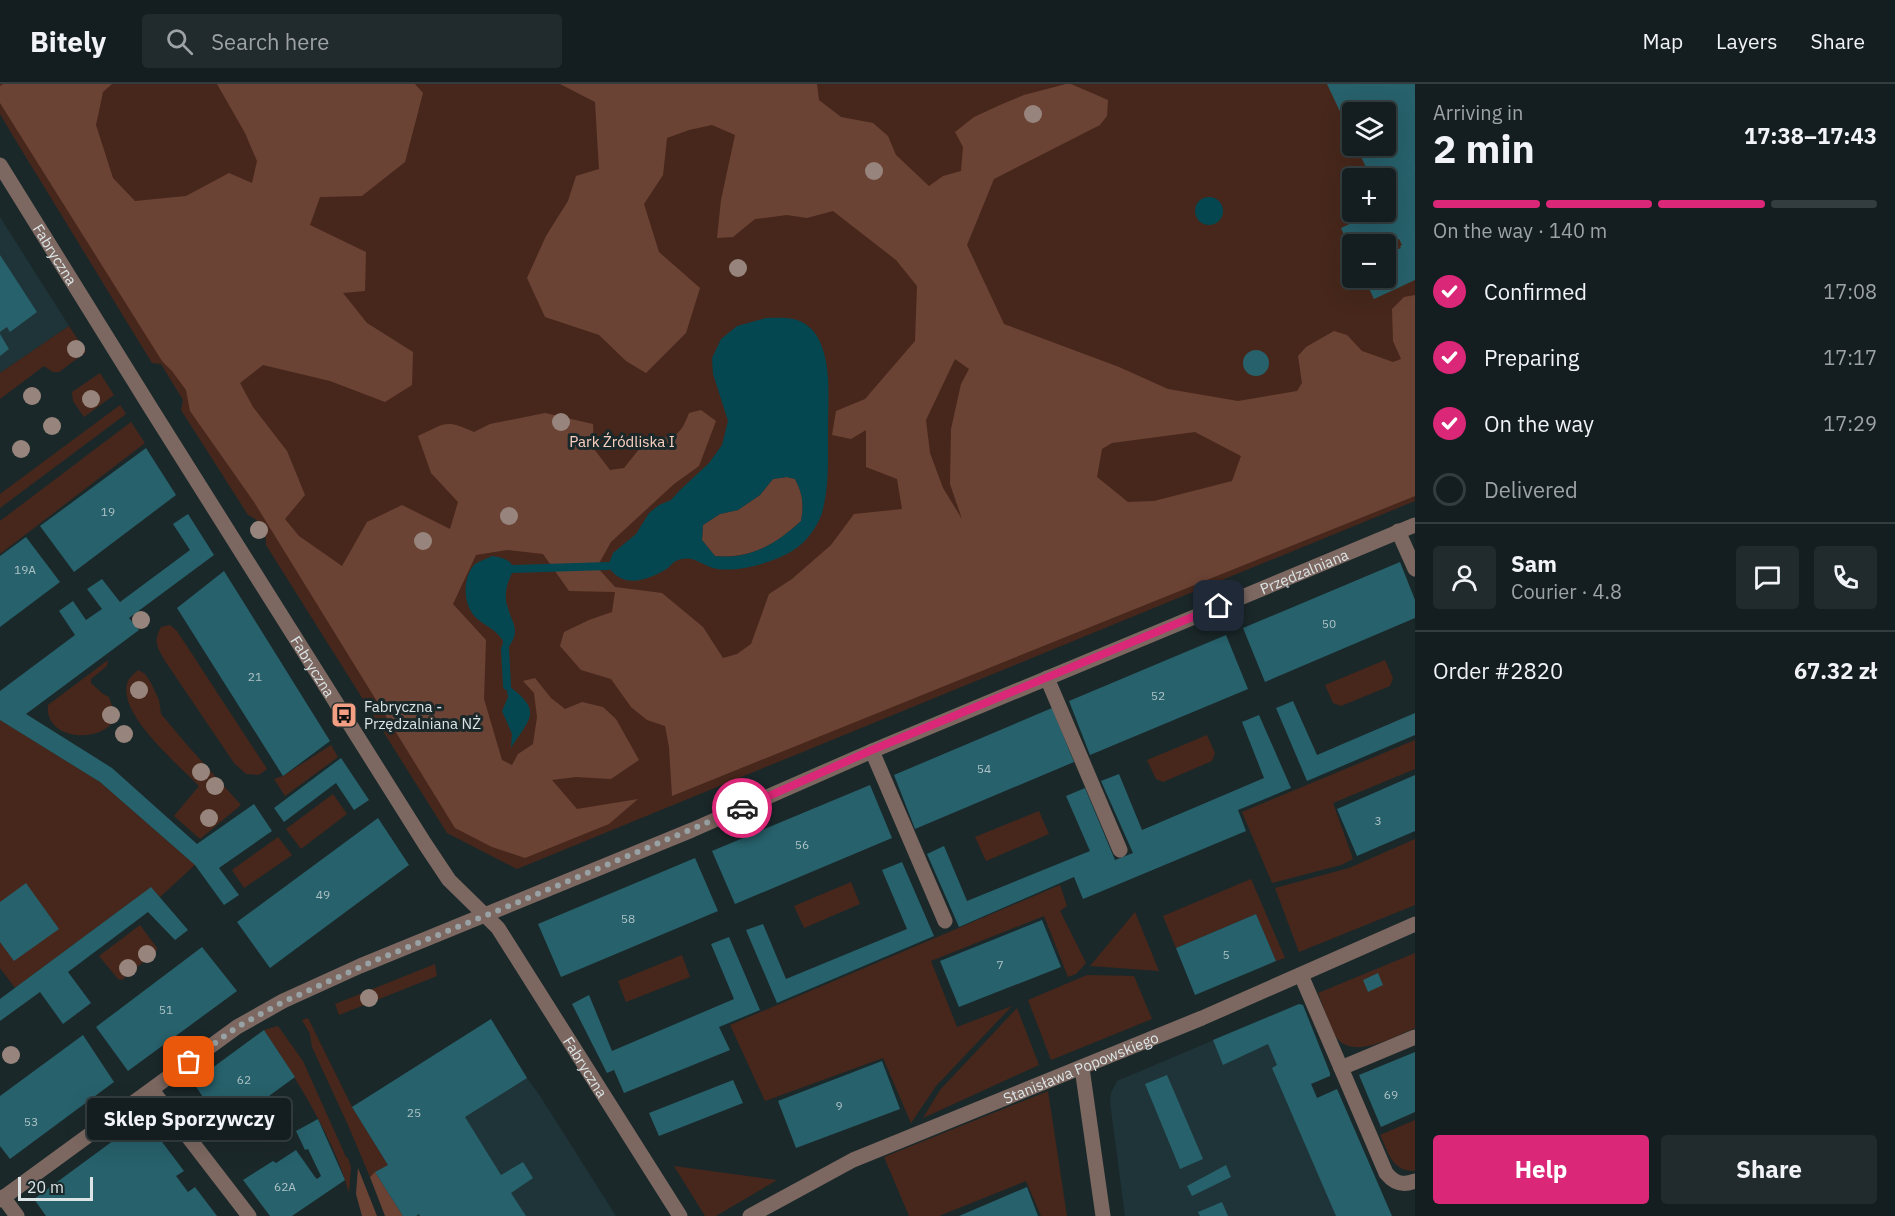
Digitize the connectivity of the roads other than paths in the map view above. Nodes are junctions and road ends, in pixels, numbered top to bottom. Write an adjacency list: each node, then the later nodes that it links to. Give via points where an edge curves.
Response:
1 (0, 165): 8 (street, Fabryczna, via 425,843 449,880)
2 (1415, 525): 3 (street, Przędzalniana)
3 (1398, 531): 4 (street); 5 (street, Przędzalniana)
4 (1415, 569)
5 (1047, 678): 6 (street, Przędzalniana); 7 (street)
6 (872, 750): 8 (street, Przędzalniana); 9 (street)
7 (1120, 850)
8 (485, 916): 15 (street, Przędzalniana, via 360,966 272,1007 237,1027); 20 (street, Fabryczna, via 498,928)
9 (945, 921)
10 (1415, 924): 11 (street, Stanisława Popowskiego)
11 (1301, 975): 13 (street, Stanisława Popowskiego); 14 (street)
12 (1415, 1037): 14 (street)
13 (1082, 1068): 21 (street, Stanisława Popowskiego, via 853,1160); 22 (street)
14 (1341, 1068): 16 (street, via 1386,1173 1390,1179 1406,1185)
15 (152, 1090): 17 (street, Przędzalniana); 19 (street)
16 (1415, 1181)
17 (2, 1198): 18 (street)
18 (17, 1216)
19 (249, 1216)
20 (680, 1216)
21 (750, 1216)
22 (1103, 1216)

